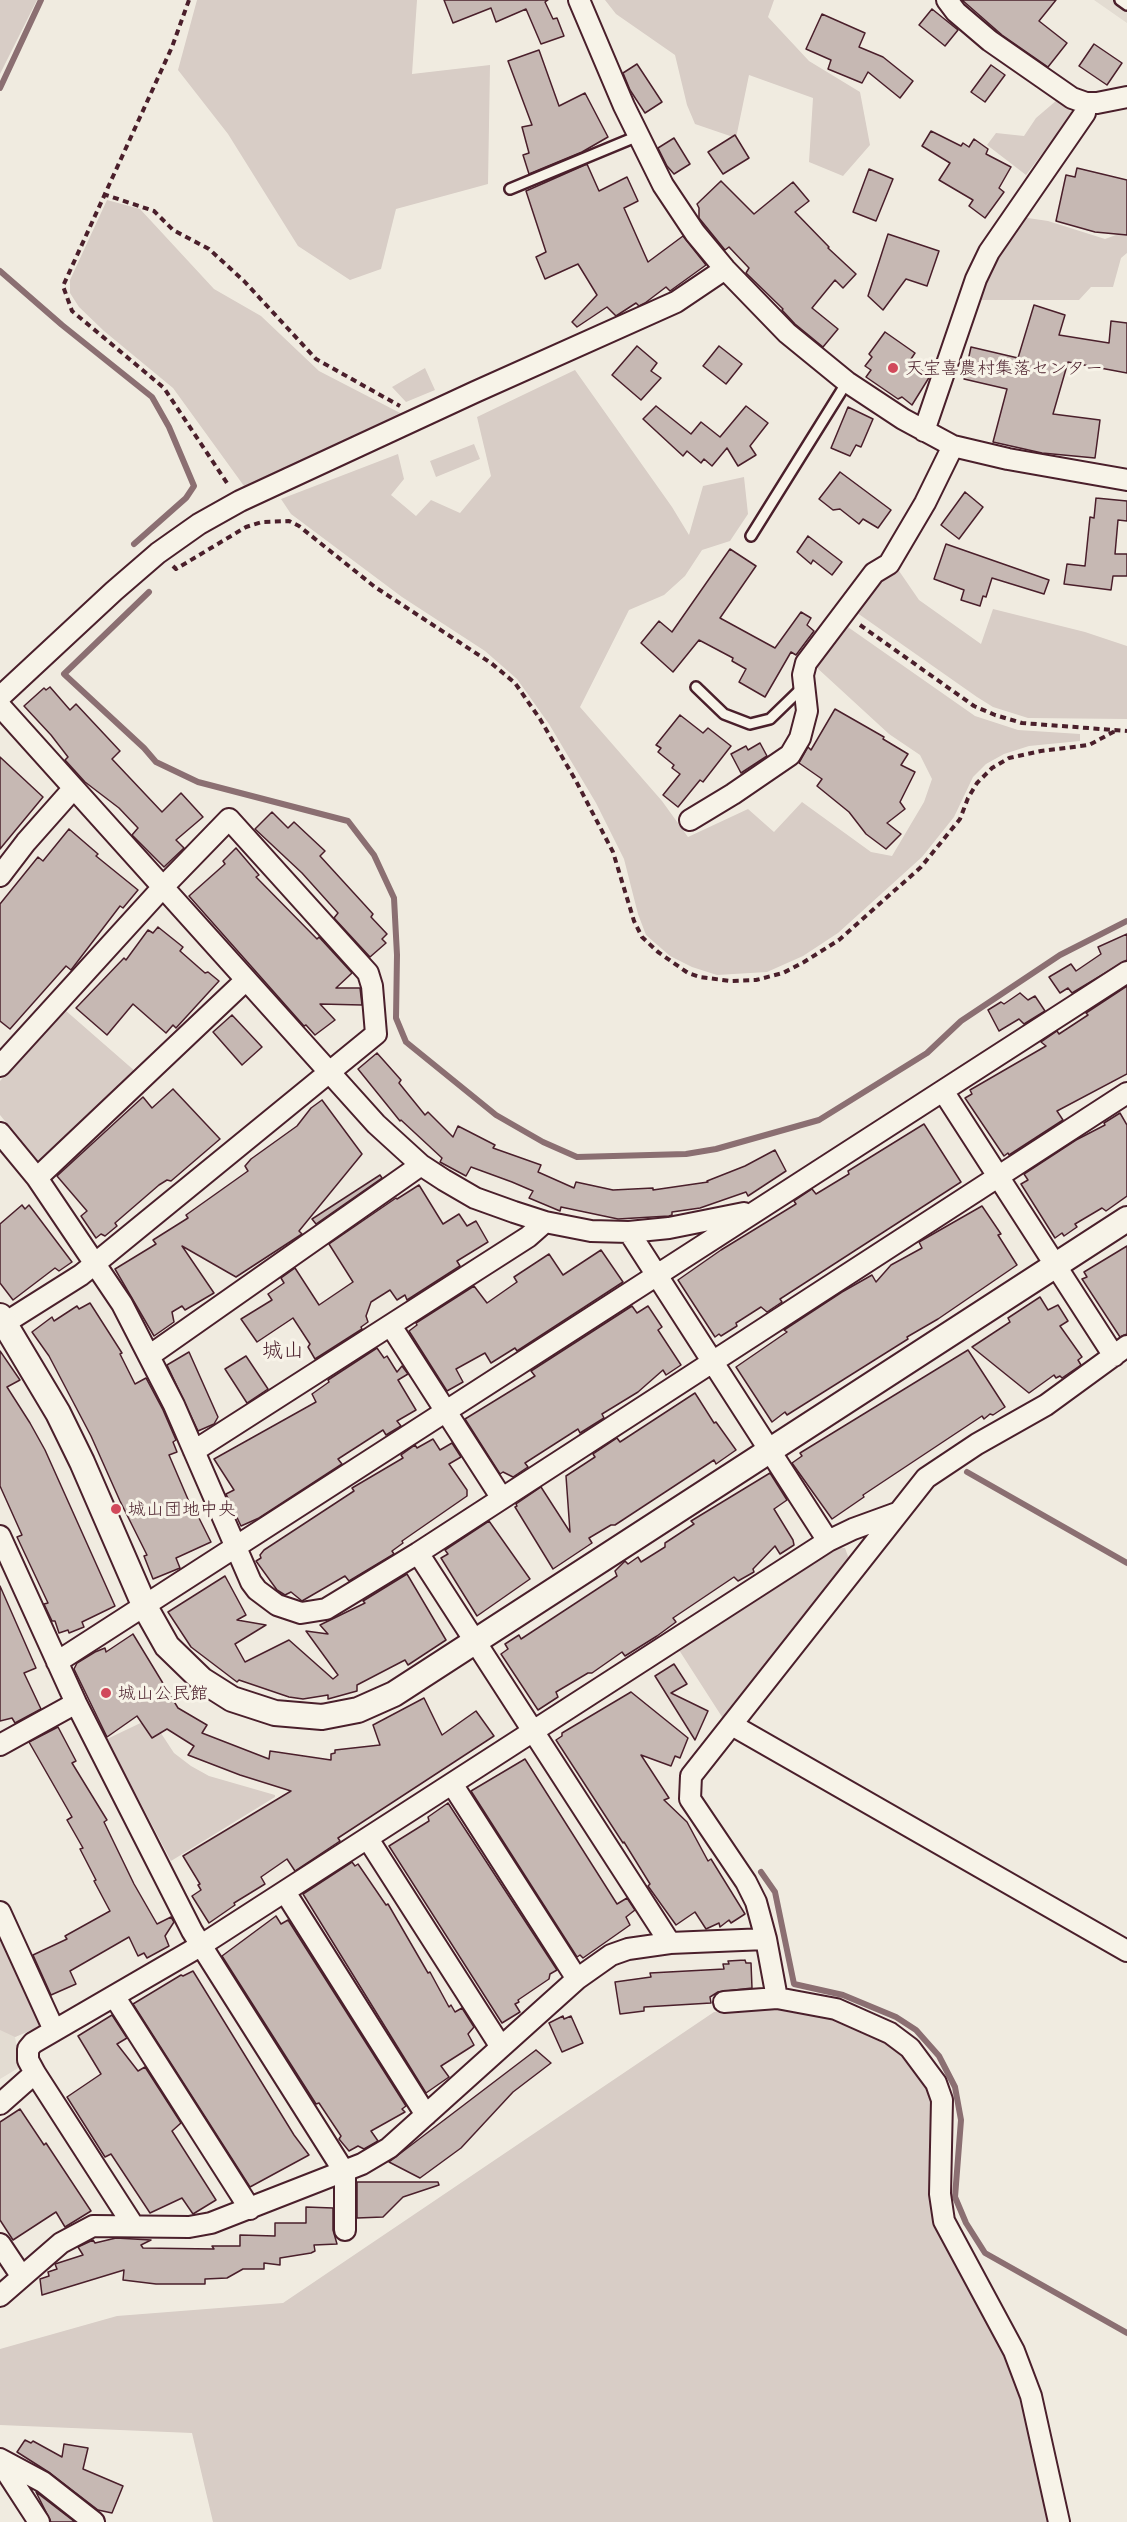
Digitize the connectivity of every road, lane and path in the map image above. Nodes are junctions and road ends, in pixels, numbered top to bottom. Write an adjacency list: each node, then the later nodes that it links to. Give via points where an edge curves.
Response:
1 (189, 0): 10 (path, via 172,47)
2 (579, 0): 8 (street)
3 (947, 0): 7 (street, via 956,12 1022,65)
4 (1120, 0): 5 (lane)
5 (1127, 5)
6 (1127, 97): 7 (street)
7 (1086, 103): 14 (street, via 1085,112 980,270)
8 (638, 136): 9 (lane); 11 (street, via 663,185)
9 (510, 189)
10 (103, 194): 13 (path, via 154,211 173,230 208,249 244,281 316,360); 17 (path, via 66,275 65,297 72,311 87,325 164,388)
11 (725, 269): 12 (street, via 787,333); 13 (street, via 676,303)
12 (847, 382): 14 (street); 18 (lane)
13 (418, 418): 17 (street)
14 (924, 431): 15 (street)
15 (953, 446): 16 (street); 20 (street, via 889,564 874,573)
16 (1127, 480)
17 (240, 501): 19 (street)
18 (752, 536)
19 (158, 553): 23 (street); 25 (path, via 176,569 246,527 289,521 375,587 491,663 515,683 576,781 613,852 642,938 700,977 756,980 804,962 839,940 921,867 960,819 977,783 992,768 1009,758 1089,745)
20 (843, 613): 21 (street, via 806,663); 25 (path, via 974,706 1022,723)
21 (804, 686): 22 (lane, via 770,719 750,724 723,714); 28 (street, via 807,711 800,738 790,755)
22 (696, 687)
23 (0, 697)
24 (0, 705): 27 (street)
25 (1117, 730): 26 (path)
26 (1127, 730)
27 (73, 789): 29 (street); 30 (street)
28 (690, 820)
29 (0, 876)
30 (163, 887): 32 (street); 33 (street); 34 (street, via 229,819 368,974 376,1034)
31 (1127, 972): 35 (street)
32 (246, 980): 34 (street); 40 (street)
33 (0, 1066)
34 (330, 1074): 38 (street); 45 (street)
35 (943, 1091): 39 (street); 41 (street)
36 (1127, 1093): 39 (street)
37 (0, 1133): 40 (street)
38 (421, 1165): 43 (street, via 475,1198); 51 (street)
39 (997, 1176): 46 (street); 52 (street)
40 (37, 1178): 45 (street)
41 (761, 1208): 44 (street, via 707,1222); 47 (street)
42 (1127, 1219): 46 (street)
43 (545, 1222): 44 (street, via 591,1231); 49 (street)
44 (629, 1232): 47 (street)
45 (96, 1263): 48 (street); 51 (street)
46 (1055, 1266): 50 (street); 54 (street)
47 (657, 1276): 52 (street); 53 (street)
48 (2, 1322): 62 (street, via 62,1423)
49 (391, 1326): 53 (street); 55 (street)
50 (1121, 1351): 57 (street, via 1046,1405 926,1478)
51 (149, 1356): 55 (street)
52 (713, 1362): 54 (street); 56 (street)
53 (446, 1412): 56 (street); 60 (street)
54 (770, 1450): 59 (street); 63 (street)
55 (194, 1451): 60 (street)
56 (501, 1497): 61 (street)
57 (897, 1513): 59 (street); 66 (street)
58 (0, 1536): 64 (street)
59 (828, 1541): 67 (street)
60 (236, 1548): 61 (street, via 257,1590 277,1605 301,1612 326,1609); 62 (street)
61 (418, 1552): 63 (street)
62 (144, 1606): 63 (street, via 167,1646 202,1680 245,1704 289,1716 322,1717 376,1703); 64 (street)
63 (476, 1641): 67 (street)
64 (57, 1662): 65 (street)
65 (76, 1703): 68 (street); 75 (street)
66 (732, 1725): 73 (street, via 691,1776 690,1799 746,1882); 76 (street)
67 (534, 1732): 69 (street); 74 (street)
68 (0, 1745)
69 (452, 1784): 70 (street); 77 (street)
70 (368, 1839): 71 (street); 82 (street)
71 (285, 1892): 75 (street); 85 (street)
72 (0, 1912): 81 (street)
73 (766, 1939): 74 (street); 79 (street)
74 (670, 1943): 77 (street, via 611,1955)
75 (200, 1946): 78 (street); 86 (street)
76 (1127, 1951)
77 (577, 1979): 82 (street)
78 (114, 1996): 81 (street); 87 (street)
79 (777, 1998): 80 (street); 96 (street, via 836,2008 890,2034 910,2049 936,2083 942,2100 940,2194 944,2221 1014,2351 1030,2396)
80 (723, 2002)
81 (54, 2030): 83 (street, via 28,2049 28,2060)
82 (501, 2048): 85 (street)
83 (35, 2073): 84 (street); 88 (street)
84 (0, 2104)
85 (426, 2115): 86 (street, via 388,2148)
86 (345, 2173): 87 (street); 89 (street)
87 (250, 2209): 88 (street, via 189,2227)
88 (133, 2225): 91 (street, via 93,2226 78,2233)
89 (345, 2230)
90 (0, 2244): 91 (street)
91 (22, 2277): 92 (street)
92 (0, 2296)
93 (0, 2461): 94 (street); 95 (street, via 43,2482)
94 (39, 2522)
95 (94, 2522)
96 (1059, 2522)

